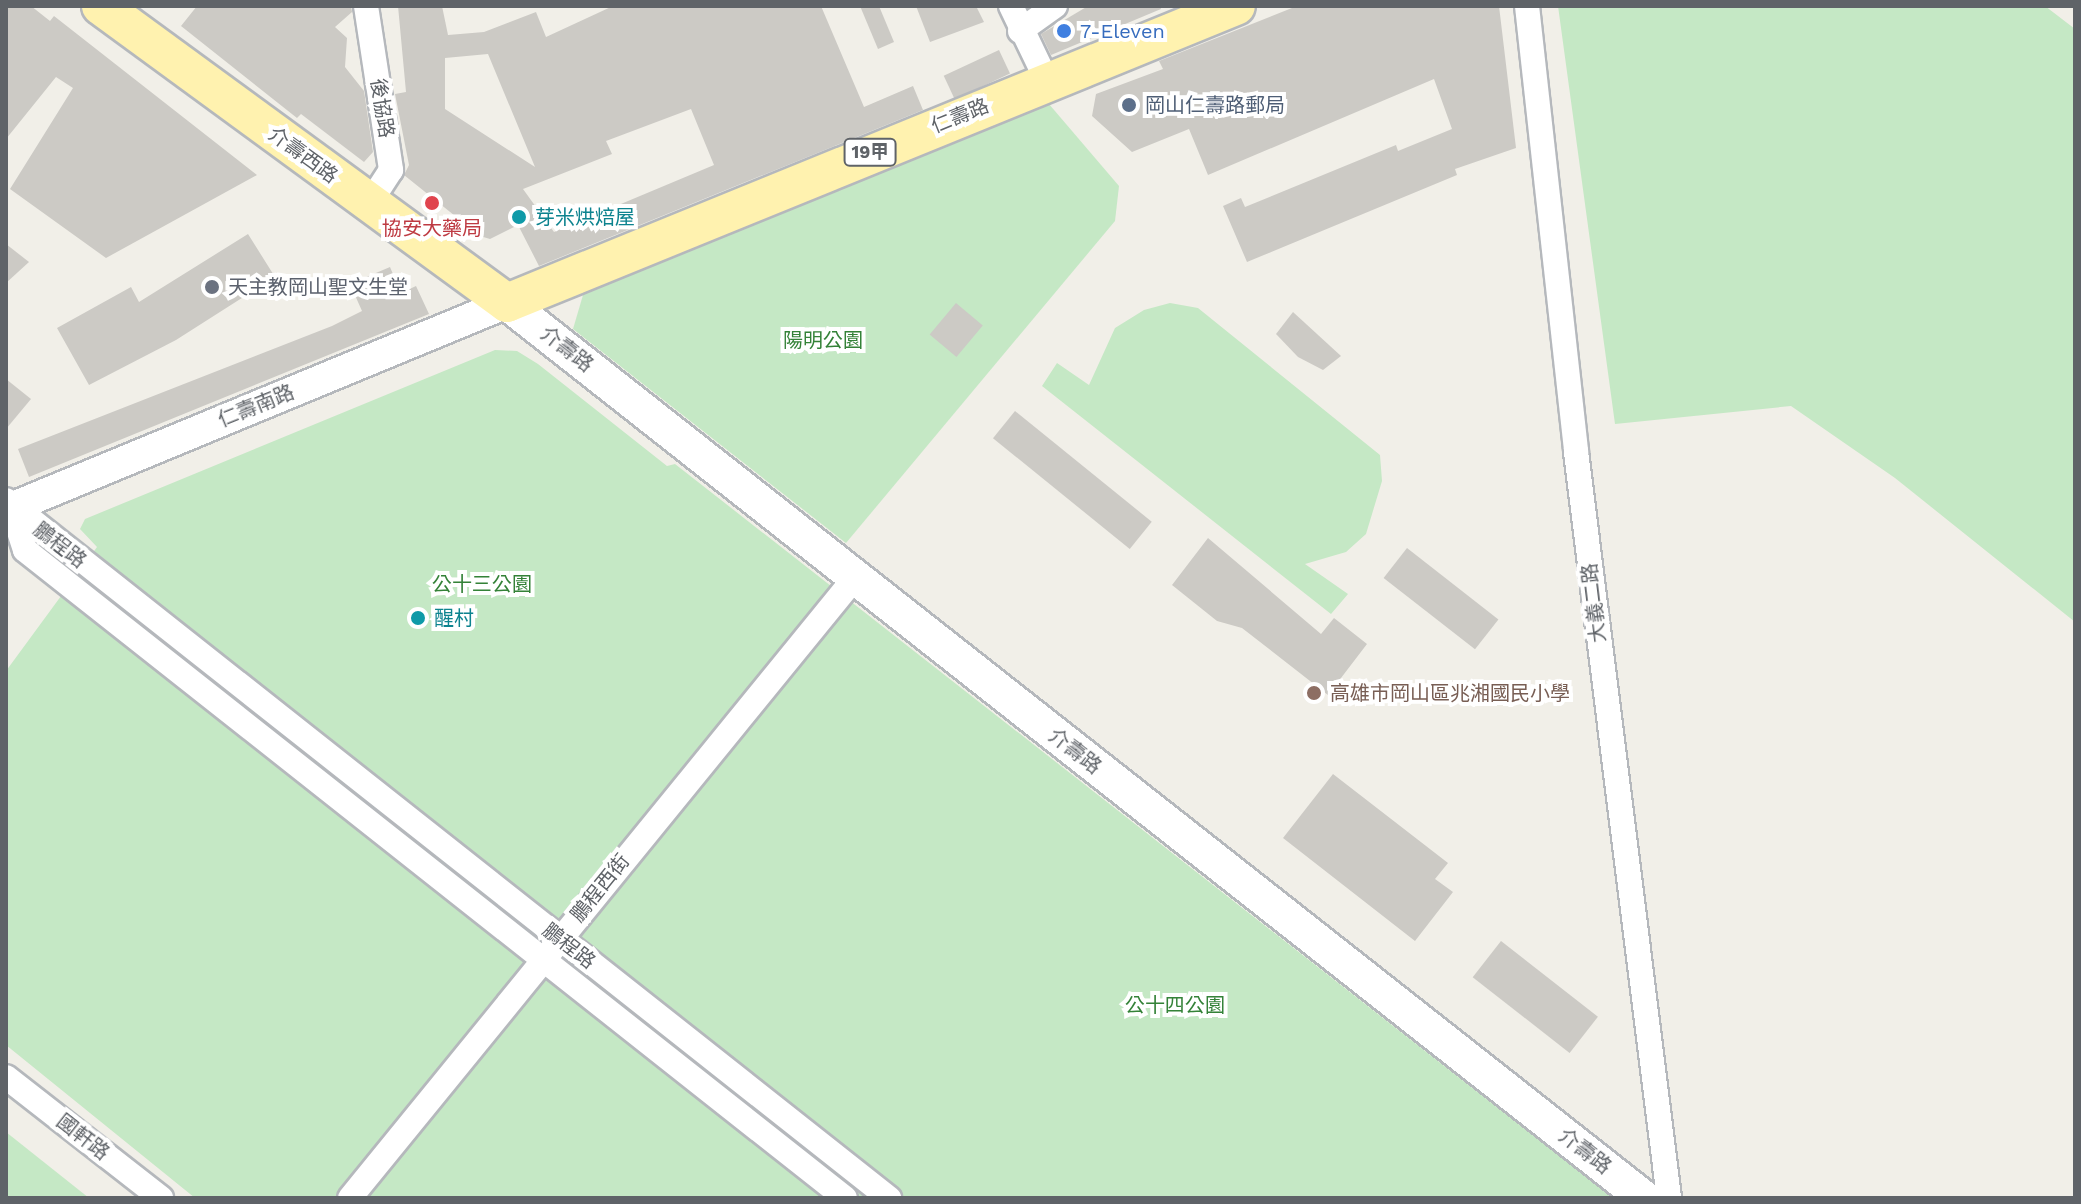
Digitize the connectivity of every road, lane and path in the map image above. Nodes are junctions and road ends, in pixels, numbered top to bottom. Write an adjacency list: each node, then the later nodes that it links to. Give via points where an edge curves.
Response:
1 (101, 6): 9 (main road, 介壽西路)
2 (366, 6): 9 (street, 後協路, via 391,170)
3 (1011, 6): 7 (street)
4 (1055, 6): 7 (street)
5 (1236, 6): 8 (main road, 仁壽路 / 19甲)
6 (1527, 6): 21 (street, 大義二路)
7 (1020, 31): 8 (street)
8 (1047, 81): 10 (main road, 仁壽路 / 19甲)
9 (369, 204): 10 (main road, 介壽西路)
10 (507, 303): 11 (street, 仁壽南路); 12 (main road, 介壽路)
11 (8, 506): 13 (street, 鵬程路); 14 (street, 鵬程路, via 25,550)
12 (853, 580): 13 (street, 鵬程西街); 20 (main road, 介壽路)
13 (559, 939): 14 (street, 鵬程西街); 19 (street, 鵬程路)
14 (543, 960): 17 (street, 鵬程西街); 18 (street, 鵬程路)
15 (6, 1077): 16 (street, 國軒路)
16 (161, 1198)
17 (350, 1198)
18 (845, 1198)
19 (889, 1198)
20 (1644, 1198)
21 (1669, 1198)

